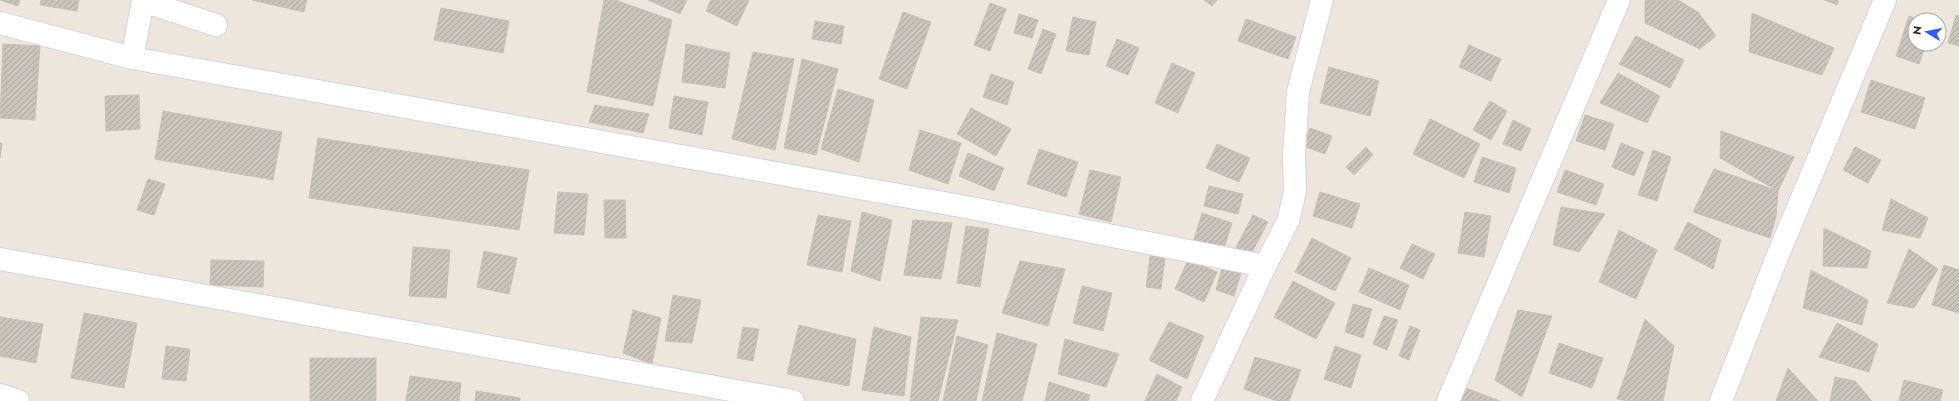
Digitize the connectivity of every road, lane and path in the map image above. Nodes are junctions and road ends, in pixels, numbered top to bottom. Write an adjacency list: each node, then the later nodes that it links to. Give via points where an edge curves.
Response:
1 (1322, 0): 8 (street, via 1298,92 1294,154 1295,192 1288,221)
2 (1619, 0): 13 (street)
3 (1885, 0): 14 (street, via 1777,257)
4 (0, 23): 6 (street)
5 (216, 25): 6 (street, via 143,2)
6 (132, 58): 8 (street, via 958,206)
7 (0, 259): 11 (street)
8 (1265, 266): 12 (street)
9 (0, 395): 10 (street)
10 (18, 401)
11 (793, 401)
12 (1202, 401)
13 (1448, 401)
14 (1721, 401)

